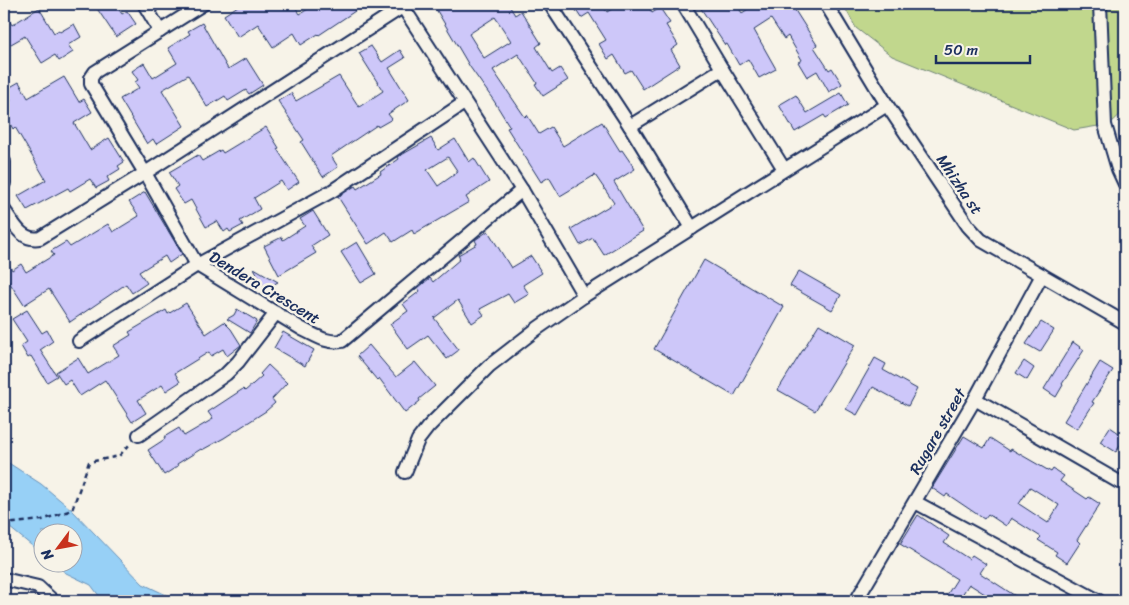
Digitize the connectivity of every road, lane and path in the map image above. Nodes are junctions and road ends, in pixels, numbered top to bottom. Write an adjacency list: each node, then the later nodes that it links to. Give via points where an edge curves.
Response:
1 (144, 4): 8 (street)
2 (203, 4): 8 (street, Dendera Crescent)
3 (550, 4): 12 (street)
4 (683, 4): 9 (street)
5 (826, 4): 11 (street, Mhizha st)
6 (1100, 4): 17 (street, via 1106,126)
7 (404, 5): 10 (street); 15 (street)
8 (160, 30): 15 (street, Dendera Crescent, via 95,72 90,81)
9 (722, 69): 12 (street); 14 (street)
10 (464, 103): 18 (street); 21 (street, via 332,191)
11 (888, 105): 14 (street); 22 (street, Mhizha st, via 968,226 981,240)
12 (630, 126): 20 (street)
13 (4, 162): 16 (street)
14 (784, 169): 20 (street)
15 (145, 173): 19 (street, via 37,239 22,234); 21 (street, Dendera Crescent)
16 (4, 183)
17 (1125, 184)
18 (522, 190): 23 (street); 24 (street, Dendera Crescent, via 342,341 320,338)
19 (4, 210)
20 (692, 228): 23 (street)
21 (197, 265): 24 (street, Dendera Crescent); 26 (street)
22 (1042, 275): 25 (street, Mhizha st); 27 (street, Rugare street)
23 (584, 296): 29 (street, via 489,366 428,427 418,440)
24 (276, 313): 28 (street, via 226,374)
25 (1125, 323)
26 (79, 341)
27 (975, 398): 30 (street, via 1119,482); 31 (street, Rugare street)
28 (139, 435): 32 (path, via 118,456 89,462 72,510 42,520 6,524)
29 (405, 472)
30 (1125, 482)
31 (915, 502): 35 (street, Rugare street); 36 (street)
32 (4, 536)
33 (4, 579): 34 (street, via 38,587)
34 (53, 601)
35 (856, 601)
36 (1098, 601)

